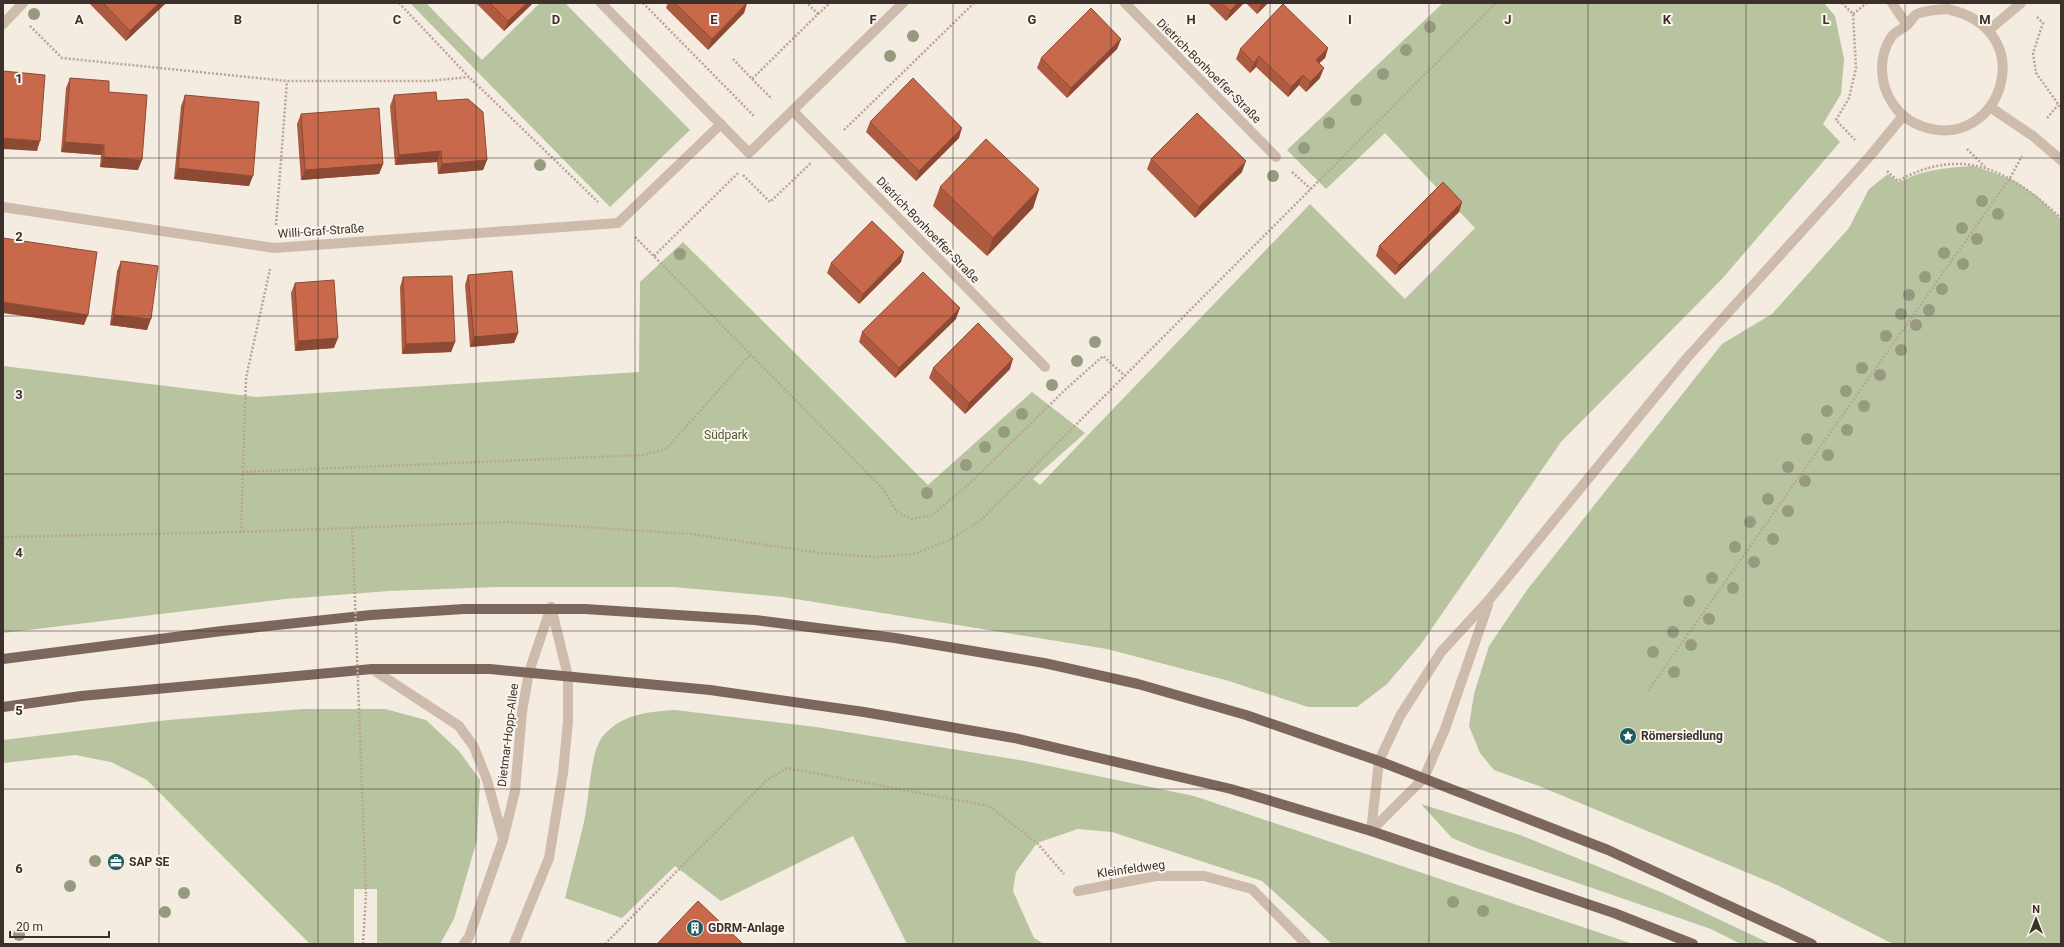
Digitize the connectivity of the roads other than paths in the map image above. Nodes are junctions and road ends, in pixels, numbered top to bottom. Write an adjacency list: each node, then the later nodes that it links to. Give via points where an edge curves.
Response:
1 (23, 3): 7 (street)
2 (601, 3): 13 (street)
3 (903, 3): 11 (street)
4 (1125, 3): 14 (street, Dietrich-Bonhoeffer-Straße)
5 (1892, 3): 8 (street)
6 (2021, 3): 9 (street)
7 (3, 24)
8 (1907, 25): 9 (street, via 1916,14 1947,9 1970,16); 12 (street, via 1893,34 1882,62 1882,77 1886,91)
9 (1989, 30): 10 (street, via 2001,54 2003,68 1998,95)
10 (1990, 107): 12 (street, via 1979,118 1949,130 1932,130 1917,125); 15 (street, via 2034,136)
11 (790, 113): 13 (street, via 749,153); 17 (street, Dietrich-Bonhoeffer-Straße)
12 (1903, 116): 18 (street, via 1870,156 1686,359)
13 (721, 124): 16 (street, Willi-Graf-Straße, via 618,223 274,248)
14 (1276, 157)
15 (2061, 160)
16 (3, 207)
17 (1045, 367)
18 (1490, 600): 25 (street, via 1441,652 1400,716); 26 (street, via 1445,729)
19 (551, 608): 20 (main road, via 464,609 371,615 222,630); 22 (street, Dietmar-Hopp-Allee); 23 (street); 25 (main road, via 755,620 895,638 1044,664 1138,684 1246,714)
20 (3, 659)
21 (372, 669): 22 (main road, via 468,668); 24 (main road, via 82,696); 28 (street, via 459,726 474,747)
22 (529, 672): 23 (main road); 28 (street, Dietmar-Hopp-Allee, via 522,712 515,791)
23 (568, 676): 27 (main road, via 710,690 864,712 1014,738 1231,789); 31 (street, via 568,721 563,773 549,858)
24 (3, 707)
25 (1379, 761): 26 (main road); 27 (street)
26 (1424, 778): 27 (street); 34 (main road, via 1608,850)
27 (1371, 831): 33 (main road, via 1614,913)
28 (503, 840): 30 (street, Dietmar-Hopp-Allee, via 469,937)
29 (1078, 891): 32 (street, Kleinfeldweg, via 1156,876 1204,876 1252,889)
30 (464, 944)
31 (514, 944)
32 (1306, 944)
33 (1693, 944)
34 (1812, 944)

